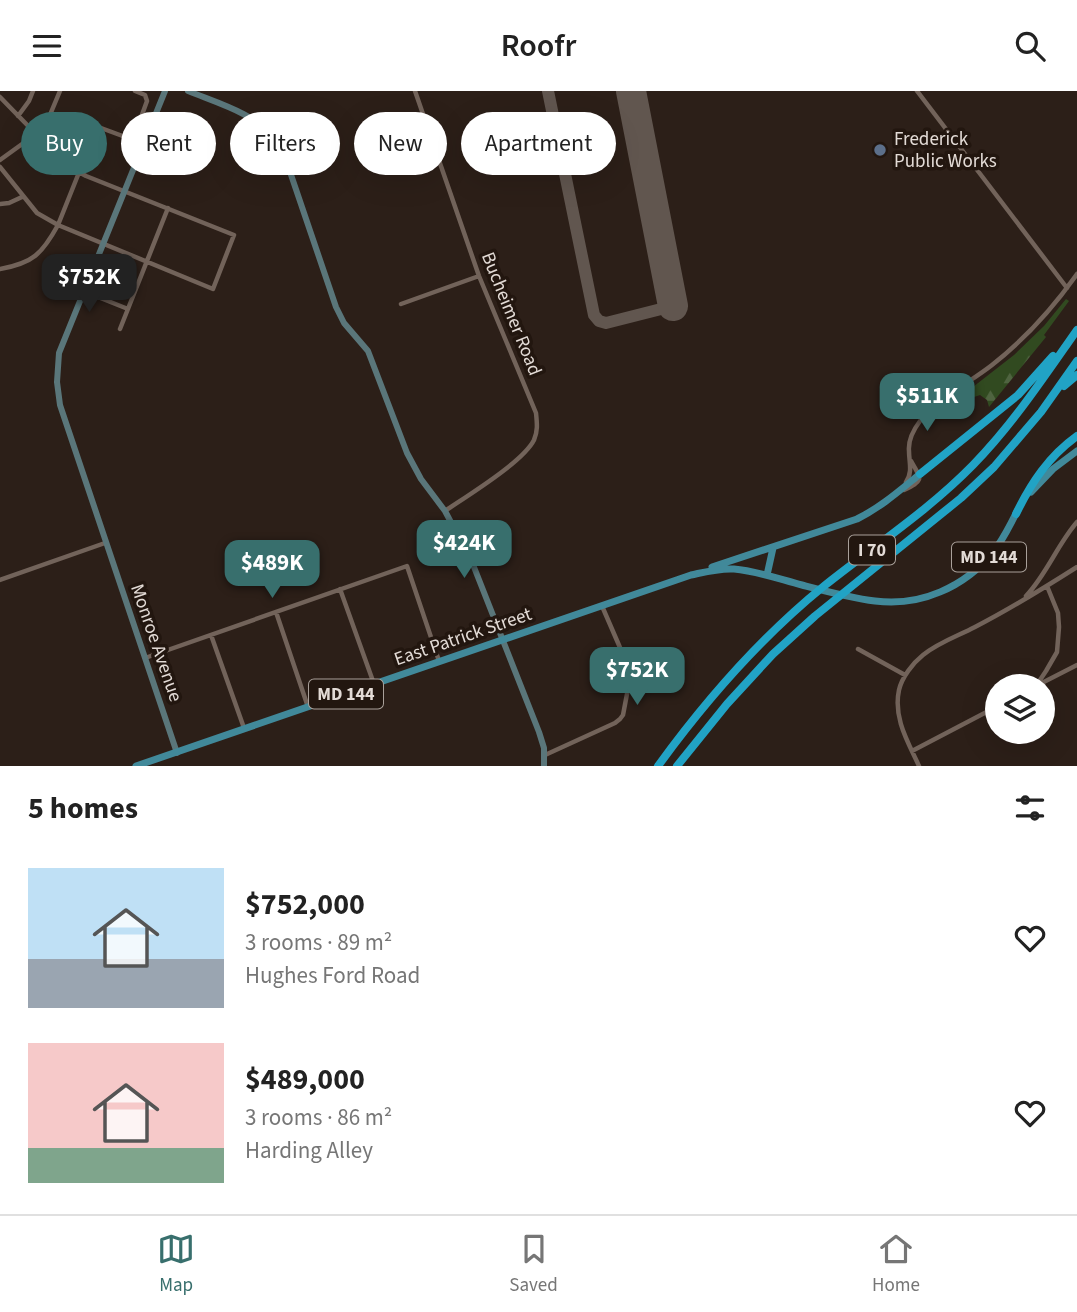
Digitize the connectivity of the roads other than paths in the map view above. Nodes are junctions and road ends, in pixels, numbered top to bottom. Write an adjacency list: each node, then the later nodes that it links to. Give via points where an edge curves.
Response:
1 (33, 91): 10 (street)
2 (60, 91): 9 (street)
3 (135, 91): 12 (street, via 147,101 135,134 128,138)
4 (165, 91): 18 (main road, Monroe Avenue)
5 (188, 91): 43 (main road, via 247,116 277,141 336,307 368,351 407,453)
6 (415, 91): 27 (street, Bucheimer Road)
7 (917, 91): 28 (street)
8 (0, 98): 10 (street)
9 (51, 112)
10 (18, 116): 11 (street)
11 (21, 119)
12 (107, 130)
13 (21, 145): 14 (street)
14 (0, 160)
15 (0, 167): 19 (street)
16 (77, 175): 22 (street)
17 (85, 175): 18 (street)
18 (124, 191): 21 (street); 23 (main road, Monroe Avenue)
19 (22, 197): 20 (street); 22 (street)
20 (0, 204)
21 (169, 208): 24 (street); 24 (street, via 234,235 213,289)
22 (58, 225): 23 (street); 25 (street, via 35,257)
23 (103, 244): 24 (street); 46 (main road, Monroe Avenue, via 59,353 57,382 60,405)
24 (147, 262): 31 (street)
25 (0, 269)
26 (1077, 274): 28 (street)
27 (479, 276): 30 (street); 43 (street, Bucheimer Road, via 536,413 538,428 519,459)
28 (1067, 288): 39 (street, via 1012,349 925,414 911,437)
29 (93, 295): 31 (street)
30 (401, 304)
31 (128, 309): 32 (street)
32 (120, 329)
33 (1075, 333): 40 (highway, via 1018,394); 75 (highway, I 70, via 1025,405 972,465 925,509 782,623 731,674)
34 (1077, 361): 36 (highway, I 70)
35 (1077, 375): 36 (highway)
36 (1041, 412): 76 (highway, I 70, via 961,498 773,654)
37 (1077, 436): 44 (highway, via 1044,467)
38 (1077, 451): 44 (main road, MD 144, via 1043,479)
39 (910, 459): 40 (street); 41 (street, via 910,476)
40 (920, 474): 41 (main road); 42 (street, via 918,483)
41 (902, 489): 42 (main road)
42 (894, 496): 47 (main road, via 858,519)
43 (445, 511): 58 (main road, via 472,562)
44 (1016, 514): 50 (main road, East Patrick Street / MD 144, via 992,554 973,573 915,600 863,599)
45 (1077, 522): 54 (street)
46 (105, 543): 51 (street); 60 (main road, Monroe Avenue)
47 (772, 548): 49 (main road); 50 (main road)
48 (1077, 567): 52 (street)
49 (691, 575): 50 (main road, East Patrick Street / MD 144, via 725,569); 55 (main road, East Patrick Street / MD 144)
50 (767, 575)
51 (0, 580)
52 (1047, 586): 54 (street); 63 (street, via 1059,627 1057,652)
53 (340, 589): 56 (street); 61 (street, via 407,566); 66 (street)
54 (1022, 601): 64 (street, via 940,643)
55 (602, 606): 58 (main road, East Patrick Street / MD 144); 72 (street, via 631,673 623,715 582,740)
56 (276, 612): 57 (street); 67 (street)
57 (211, 635): 60 (street); 69 (street)
58 (502, 641): 61 (main road, East Patrick Street / MD 144); 72 (main road)
59 (858, 649): 64 (street)
60 (145, 658): 71 (main road, Monroe Avenue)
61 (439, 661): 66 (main road, East Patrick Street / MD 144)
62 (1077, 665): 65 (street)
63 (1044, 674)
64 (905, 675): 70 (street, via 898,711)
65 (1055, 676)
66 (374, 684): 67 (main road, East Patrick Street / MD 144)
67 (308, 707): 69 (main road, East Patrick Street / MD 144)
68 (985, 713): 70 (street)
69 (245, 729): 71 (main road, East Patrick Street / MD 144)
70 (912, 751): 77 (street)
71 (177, 753): 73 (main road, East Patrick Street / MD 144)
72 (545, 755): 74 (main road)
73 (136, 766)
74 (544, 766)
75 (655, 766)
76 (677, 766)
77 (919, 766)

